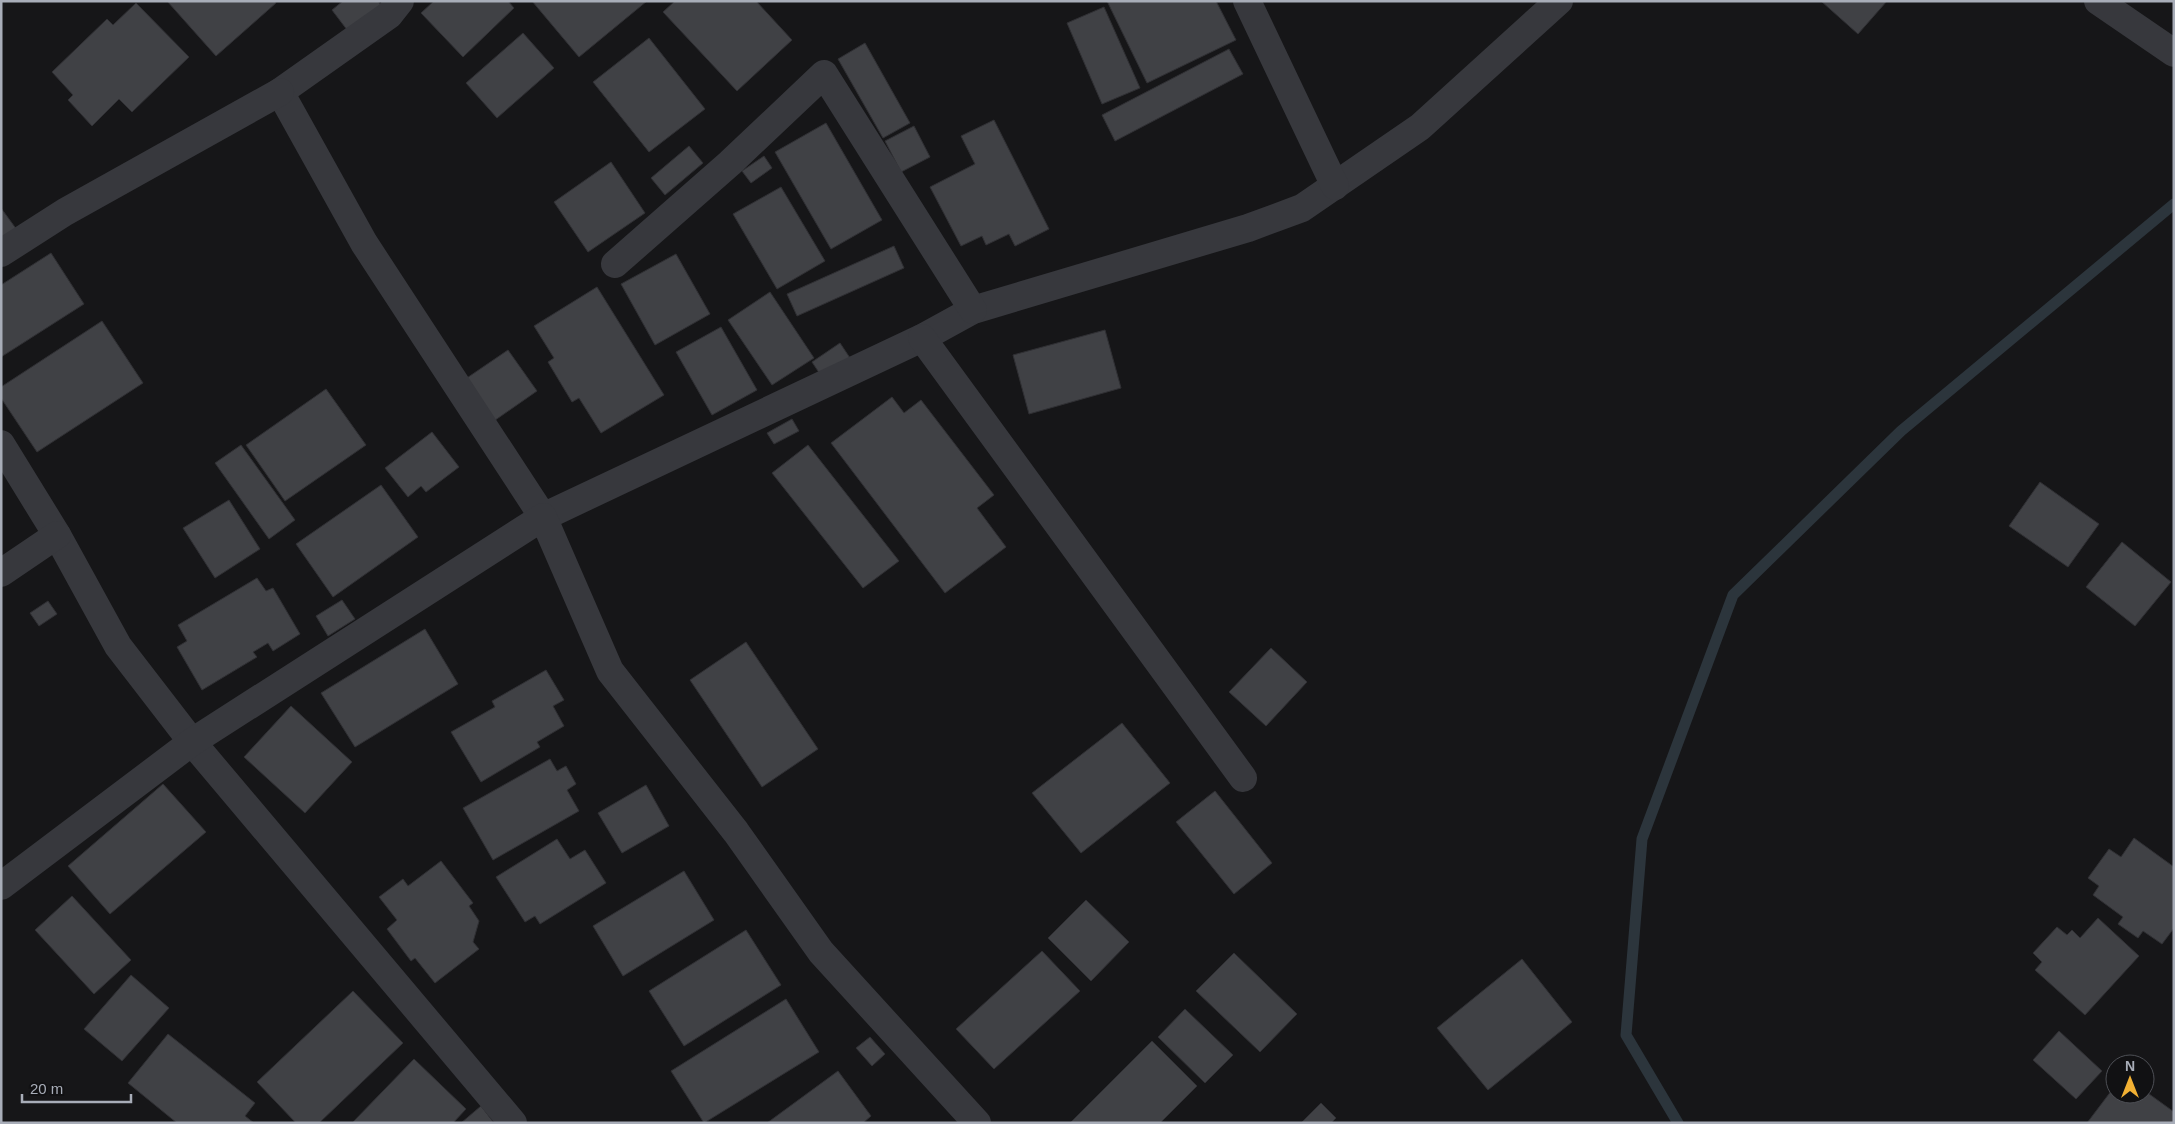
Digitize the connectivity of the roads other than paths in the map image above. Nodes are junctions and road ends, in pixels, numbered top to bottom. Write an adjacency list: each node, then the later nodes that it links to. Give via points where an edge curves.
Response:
1 (400, 1): 6 (street, via 389,15)
2 (1247, 1): 7 (street)
3 (1559, 1): 7 (street, via 1420,127)
4 (2098, 1): 5 (street)
5 (2174, 53)
6 (280, 92): 8 (street, via 65,212); 13 (street, via 364,243)
7 (1335, 186): 10 (street, via 1302,208 1248,228)
8 (1, 253)
9 (615, 264): 10 (street, via 730,163 824,74)
10 (973, 310): 11 (street)
11 (922, 338): 13 (street); 17 (street)
12 (1, 444): 14 (street)
13 (543, 516): 16 (street); 20 (street, via 610,671 736,832 821,952)
14 (57, 535): 15 (street); 16 (street, via 118,646)
15 (1, 573)
16 (192, 742): 18 (street); 19 (street)
17 (1243, 778)
18 (1, 886)
19 (513, 1123)
20 (977, 1123)

